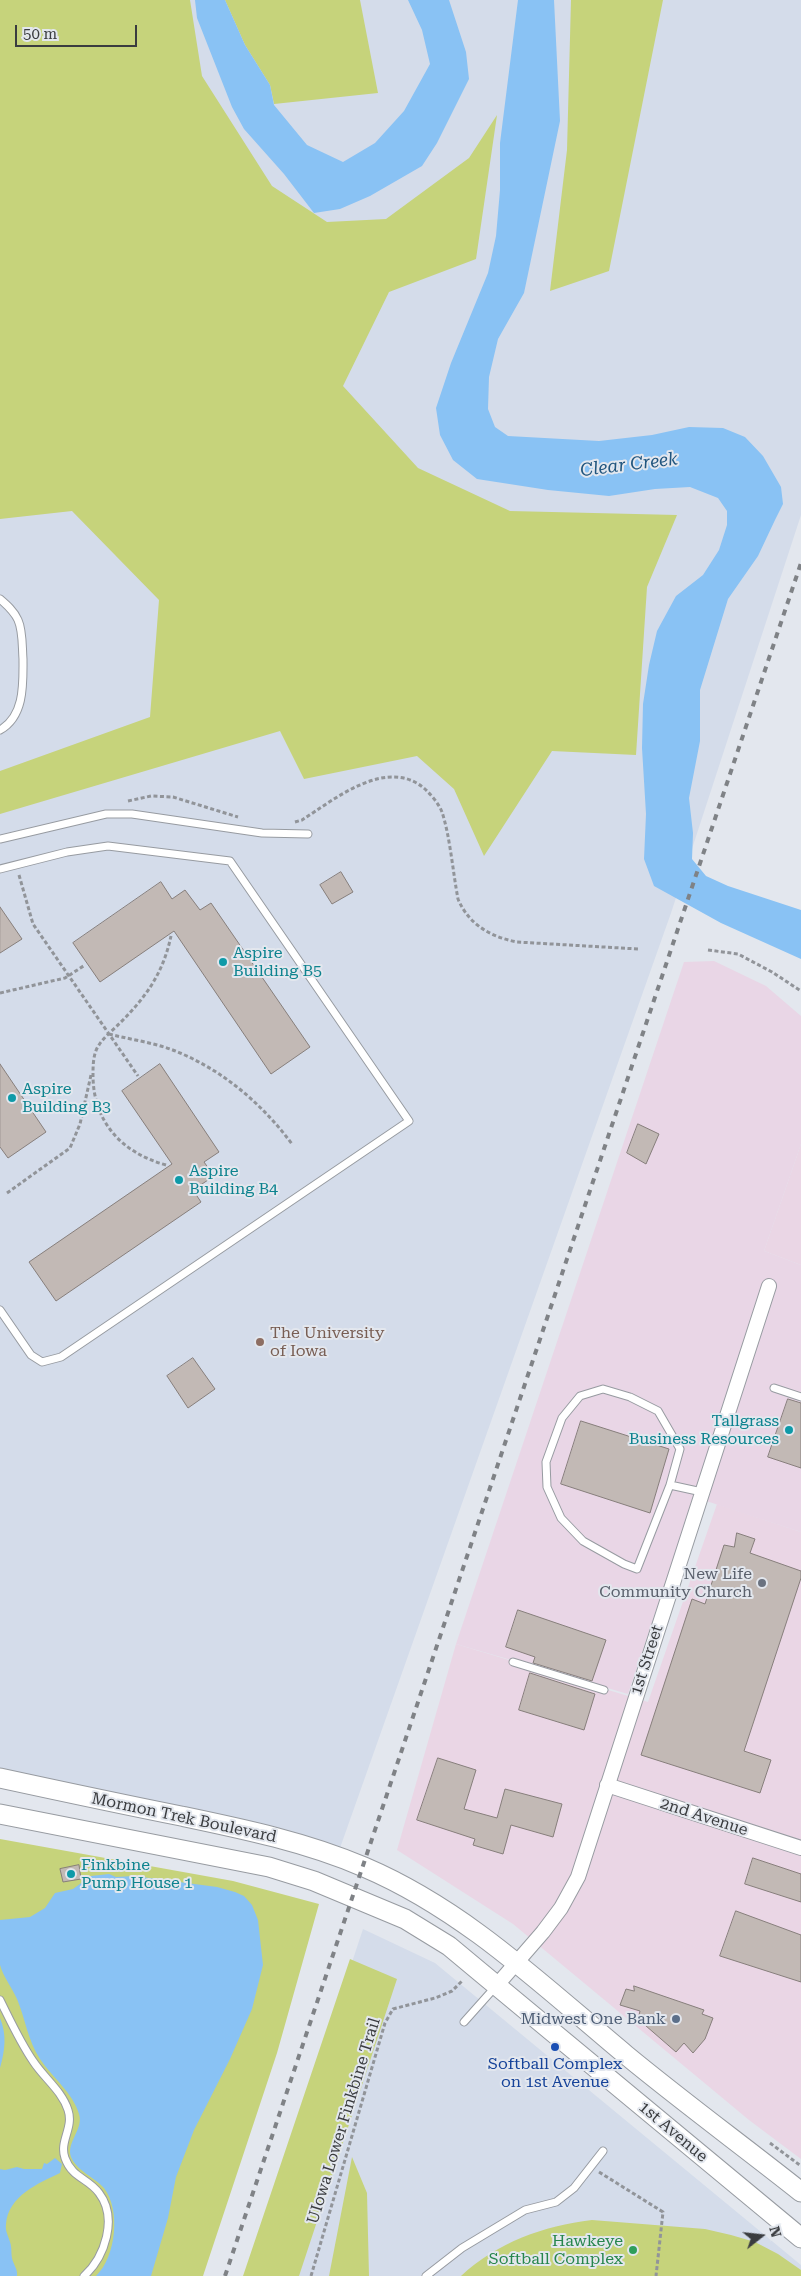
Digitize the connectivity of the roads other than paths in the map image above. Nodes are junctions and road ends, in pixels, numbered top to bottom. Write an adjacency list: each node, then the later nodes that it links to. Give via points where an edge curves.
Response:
1 (0, 599): 2 (lane, via 18,619 22,636 23,684 17,711)
2 (0, 730)
3 (308, 834): 4 (lane, via 262,833 132,814 106,814)
4 (0, 839)
5 (0, 869): 7 (lane, via 67,852 108,846 230,861 409,1121 61,1357 42,1362 31,1355)
6 (769, 1286): 11 (street, 1st Street)
7 (0, 1310)
8 (774, 1388): 9 (lane)
9 (801, 1397)
10 (670, 1484): 10 (lane, via 680,1449 658,1411 630,1397 603,1389 580,1396 562,1418 546,1462 547,1487 561,1518 583,1541 637,1569); 11 (lane)
11 (702, 1492): 15 (street, 1st Street)
12 (513, 1662): 13 (lane)
13 (604, 1690)
14 (0, 1778): 18 (main road, Mormon Trek Boulevard, via 241,1829 318,1849)
15 (607, 1785): 17 (street, 2nd Avenue); 20 (street, 1st Street, via 578,1877 561,1908)
16 (0, 1814): 19 (main road, Mormon Trek Boulevard, via 269,1867)
17 (801, 1848)
18 (365, 1867): 20 (main road, 1st Avenue, via 467,1923)
19 (346, 1894): 21 (main road, 1st Avenue, via 405,1919 449,1946)
20 (516, 1962): 21 (street, 1st Street); 25 (main road, 1st Avenue, via 628,2056)
21 (497, 1985): 23 (lane); 26 (main road, 1st Avenue)
22 (0, 2000): 27 (lane, via 32,2061 61,2096 68,2110 70,2120 62,2145 69,2168 99,2193 107,2210 109,2225 102,2249 92,2269)
23 (464, 2022)
24 (603, 2151): 28 (lane, via 574,2188 556,2202 525,2210 462,2248)
25 (801, 2192)
26 (801, 2238)
27 (84, 2276)
28 (426, 2276)

